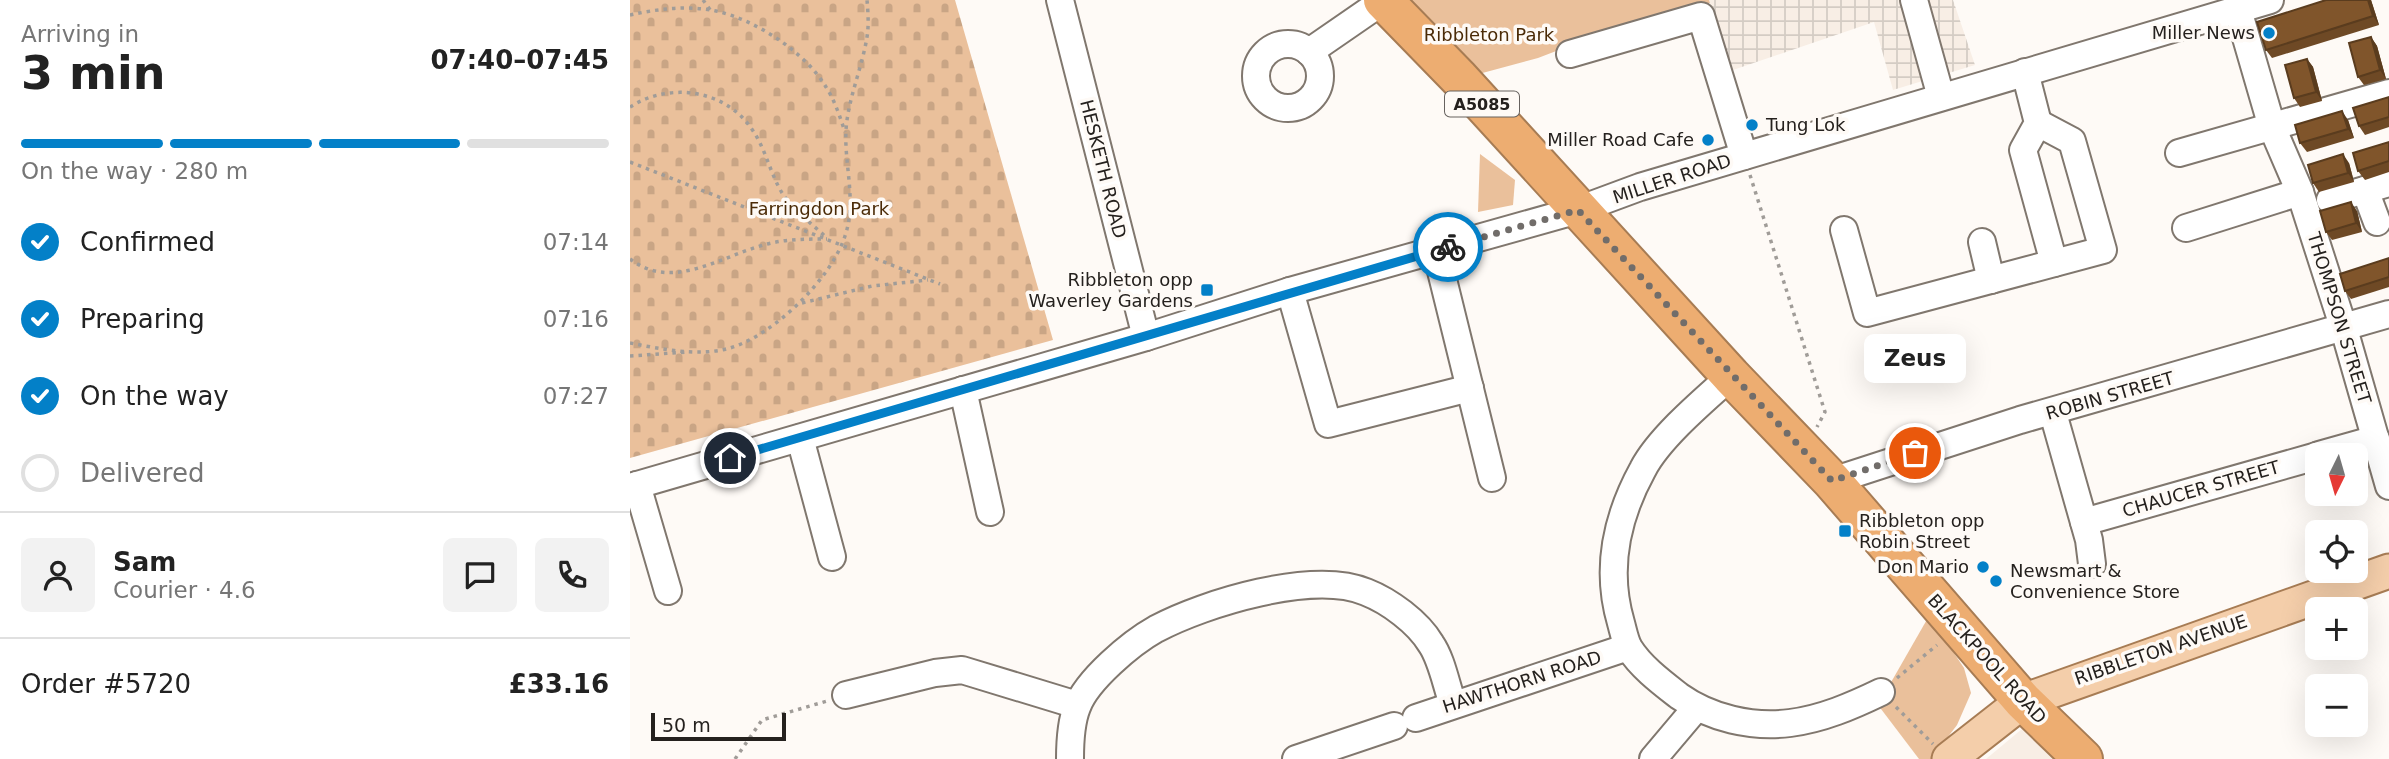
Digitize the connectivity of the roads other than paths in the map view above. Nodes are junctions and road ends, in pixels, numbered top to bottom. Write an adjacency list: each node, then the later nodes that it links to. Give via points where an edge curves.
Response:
1 (1059, 0): 29 (street, HESKETH ROAD)
2 (1383, 0): 6 (street); 18 (highway, BLACKPOOL ROAD / A5085)
3 (1914, 0): 10 (street)
4 (2270, 0): 5 (street, MILLER ROAD)
5 (2238, 10): 8 (street, MILLER ROAD); 12 (street, THOMPSON STREET)
6 (1309, 52)
7 (1570, 54): 14 (street, via 1701,16)
8 (2025, 72): 10 (street, MILLER ROAD); 11 (street)
9 (2389, 93): 12 (street)
10 (1941, 97): 14 (street, MILLER ROAD)
11 (2038, 123): 24 (street, via 2023,150); 24 (street, via 2072,141 2103,250)
12 (2272, 127): 13 (street); 16 (street, THOMPSON STREET)
13 (2179, 153)
14 (1744, 156): 18 (street, MILLER ROAD)
15 (2377, 186): 17 (street); 19 (street)
16 (2300, 192): 20 (street); 28 (street, THOMPSON STREET)
17 (2330, 200)
18 (1578, 210): 23 (street, MILLER ROAD); 30 (highway, BLACKPOOL ROAD / A5085)
19 (2377, 222)
20 (2186, 228)
21 (1844, 230): 25 (street, via 1867,313)
22 (1982, 242): 25 (street)
23 (1436, 251): 26 (street, MILLER ROAD); 31 (street)
24 (2054, 262): 25 (street)
25 (1992, 280)
26 (1290, 291): 29 (street, MILLER ROAD); 31 (street, via 1328,424)
27 (2389, 314): 28 (street, ROBIN STREET)
28 (2344, 329): 33 (street, ROBIN STREET); 35 (street, THOMPSON STREET)
29 (1146, 337): 32 (street, MILLER ROAD)
30 (1731, 376): 39 (highway, BLACKPOOL ROAD / A5085); 48 (street, via 1692,411 1643,467 1622,516 1613,553 1612,589)
31 (1470, 387): 38 (street)
32 (963, 390): 34 (street, MILLER ROAD); 42 (street)
33 (2053, 413): 39 (street, ROBIN STREET); 43 (street)
34 (800, 438): 40 (street, MILLER ROAD); 44 (street)
35 (2376, 439): 36 (street, CHAUCER STREET); 41 (street, THOMPSON STREET)
36 (2362, 443)
37 (2305, 459): 43 (street, CHAUCER STREET)
38 (1492, 478)
39 (1832, 481): 51 (highway, BLACKPOOL ROAD / A5085)
40 (633, 486): 47 (street)
41 (2389, 486)
42 (990, 512)
43 (2084, 522): 45 (street)
44 (832, 557)
45 (2092, 564)
46 (2389, 571): 51 (main road, RIBBLETON AVENUE)
47 (668, 591)
48 (1628, 647): 52 (street, HAWTHORN ROAD); 54 (street, via 1657,679)
49 (1881, 692): 54 (street, via 1818,718 1789,724 1728,719)
50 (846, 695): 53 (street, via 962,670)
51 (2023, 701): 55 (main road, RIBBLETON AVENUE); 59 (highway, BLACKPOOL ROAD / A5085)
52 (1453, 704): 53 (street, via 1432,644 1404,615 1365,591 1323,583 1283,587 1157,629 1101,674); 57 (street, HAWTHORN ROAD)
53 (1077, 705): 56 (street)
54 (1696, 708): 58 (street)
55 (1944, 754)
56 (1070, 759)
57 (1296, 759)
58 (1653, 759)
59 (2083, 759)

